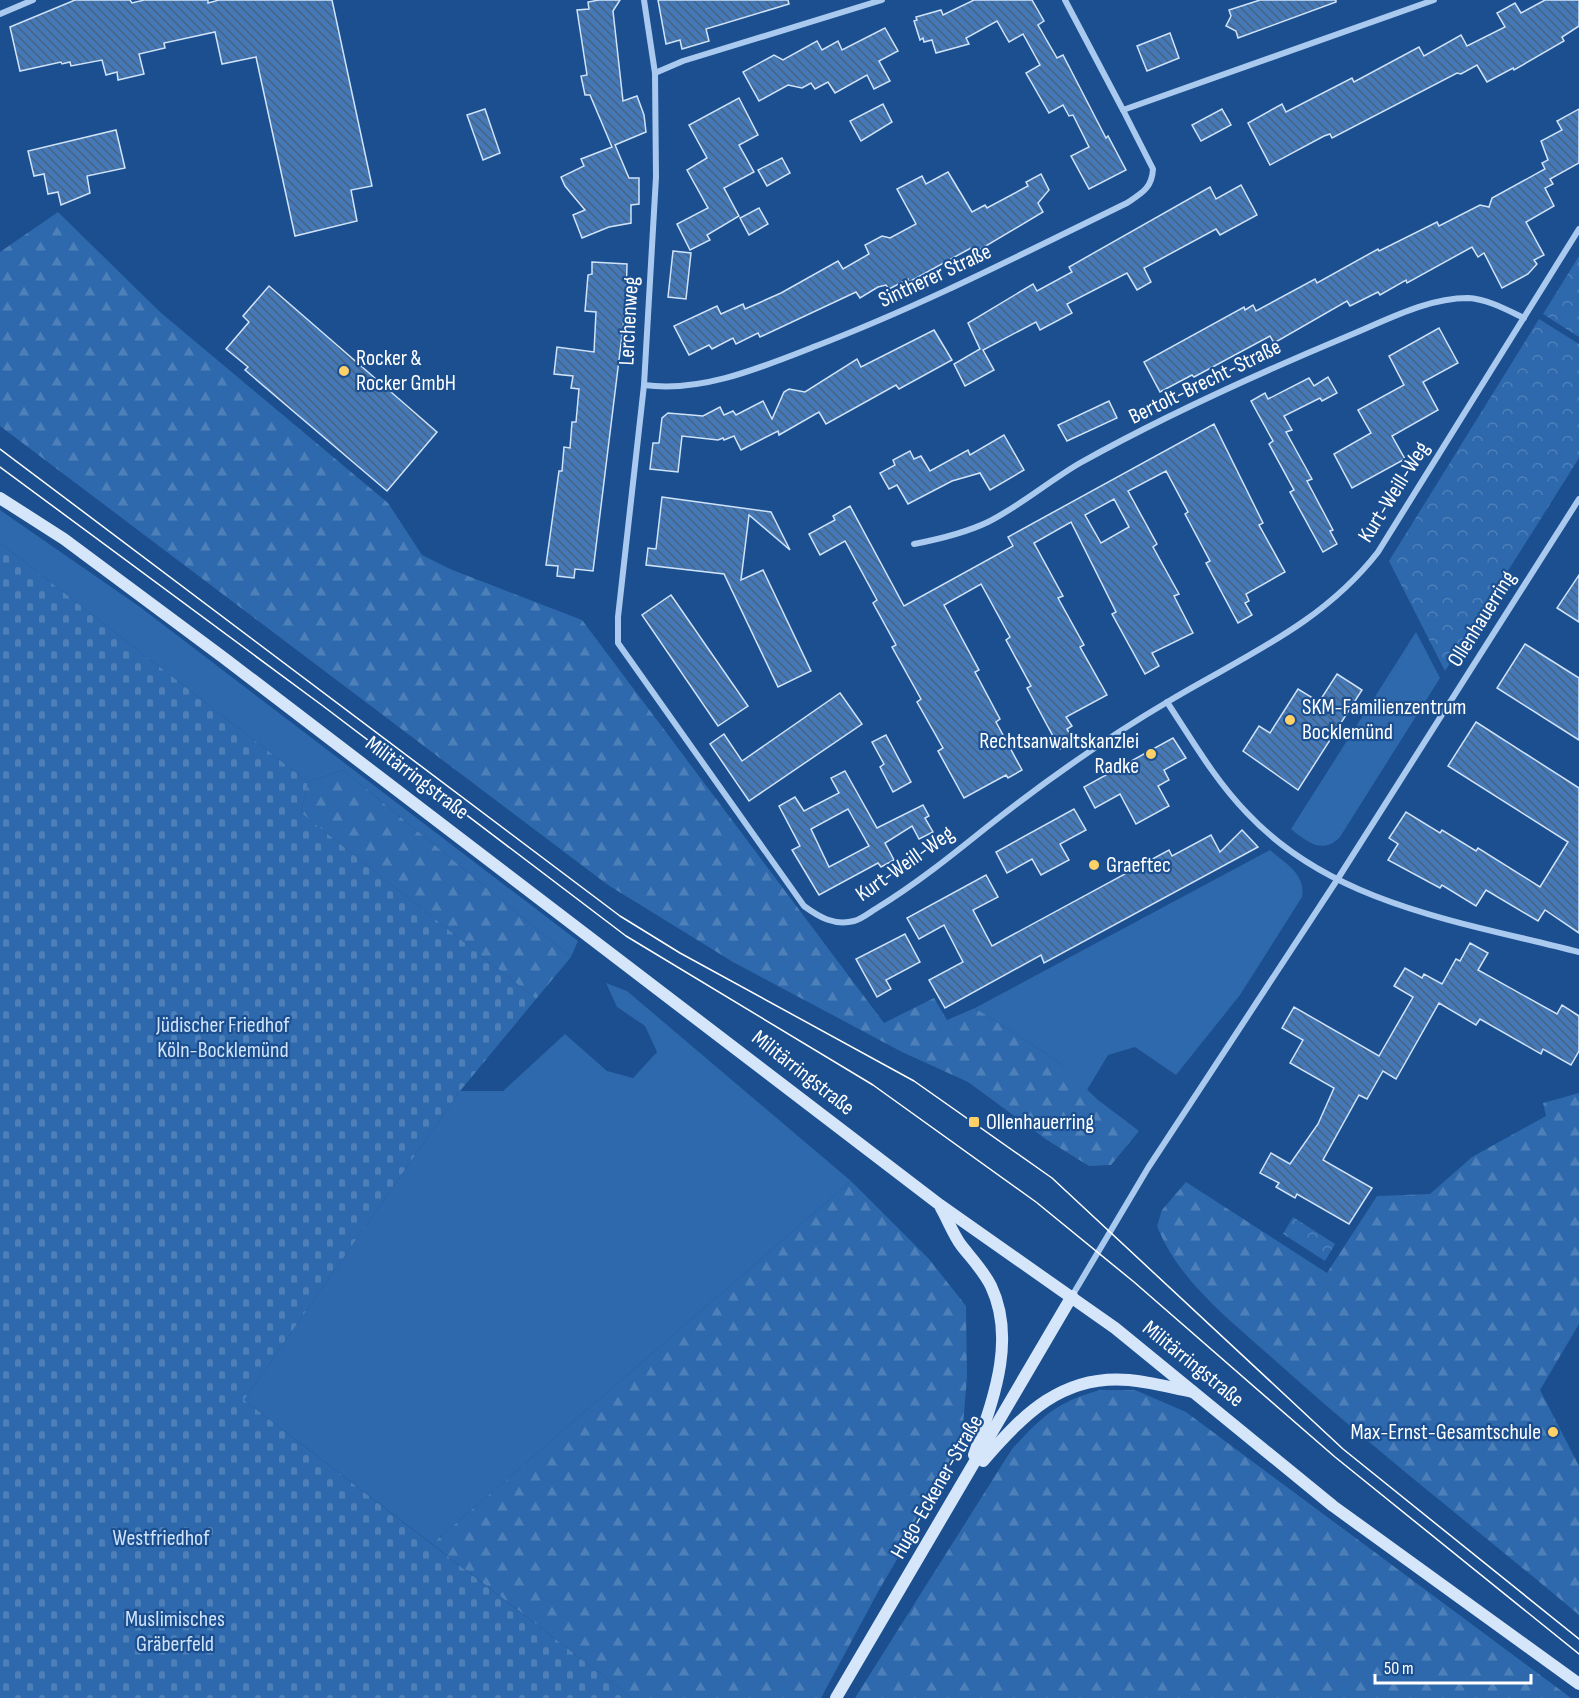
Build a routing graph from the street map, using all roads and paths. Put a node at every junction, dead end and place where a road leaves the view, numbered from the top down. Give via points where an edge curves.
1 (33, 0) edge
2 (644, 0) edge
3 (882, 0) edge
4 (1065, 0) edge
5 (1434, 0) edge
6 (0, 14) edge
7 (655, 73) junction
8 (1123, 110) junction
9 (1579, 229) edge
10 (1524, 318) junction
11 (644, 385) junction
12 (0, 498) edge
13 (1579, 499) edge
14 (914, 544) dead end
15 (618, 643) joint
16 (1167, 702) junction
17 (1337, 880) junction
18 (1579, 952) edge
19 (940, 1205) junction
20 (1072, 1296) junction
21 (1196, 1393) junction
22 (964, 1482) junction
23 (1579, 1684) edge
24 (837, 1698) edge

1 - 6 street
2 - 7 street, Lerchenweg
3 - 7 street
4 - 8 street, Sintherer Straße
5 - 8 street
7 - 11 street, Lerchenweg via 656,177
8 - 11 street, Sintherer Straße via 1153,169 1148,189 1127,203 894,316 767,365 681,387
9 - 10 street, Kurt-Weill-Weg
10 - 14 street, Bertolt-Brecht-Straße via 1470,298 1438,301 1407,312 1273,368 1177,414 1080,464 988,521 946,538
10 - 16 street, Kurt-Weill-Weg via 1361,574 1318,614
11 - 15 street, Lerchenweg
12 - 19 main road, Militärringstraße via 64,539 224,658
13 - 17 street, Ollenhauerring
15 - 16 street, Kurt-Weill-Weg via 804,906 838,923 855,921 912,886 1006,812
16 - 17 street via 1219,781 1247,814 1288,849
17 - 18 street via 1374,897 1431,915
17 - 20 street, Ollenhauerring via 1148,1168
19 - 20 main road, Militärringstraße
19 - 22 main road via 960,1243 991,1287 1001,1320 997,1386
20 - 21 main road, Militärringstraße
20 - 22 main road, Hugo-Eckener-Straße
21 - 22 main road via 1130,1380 1081,1382 1050,1397 1010,1430
21 - 23 main road, Militärringstraße via 1333,1506
22 - 24 main road, Hugo-Eckener-Straße

